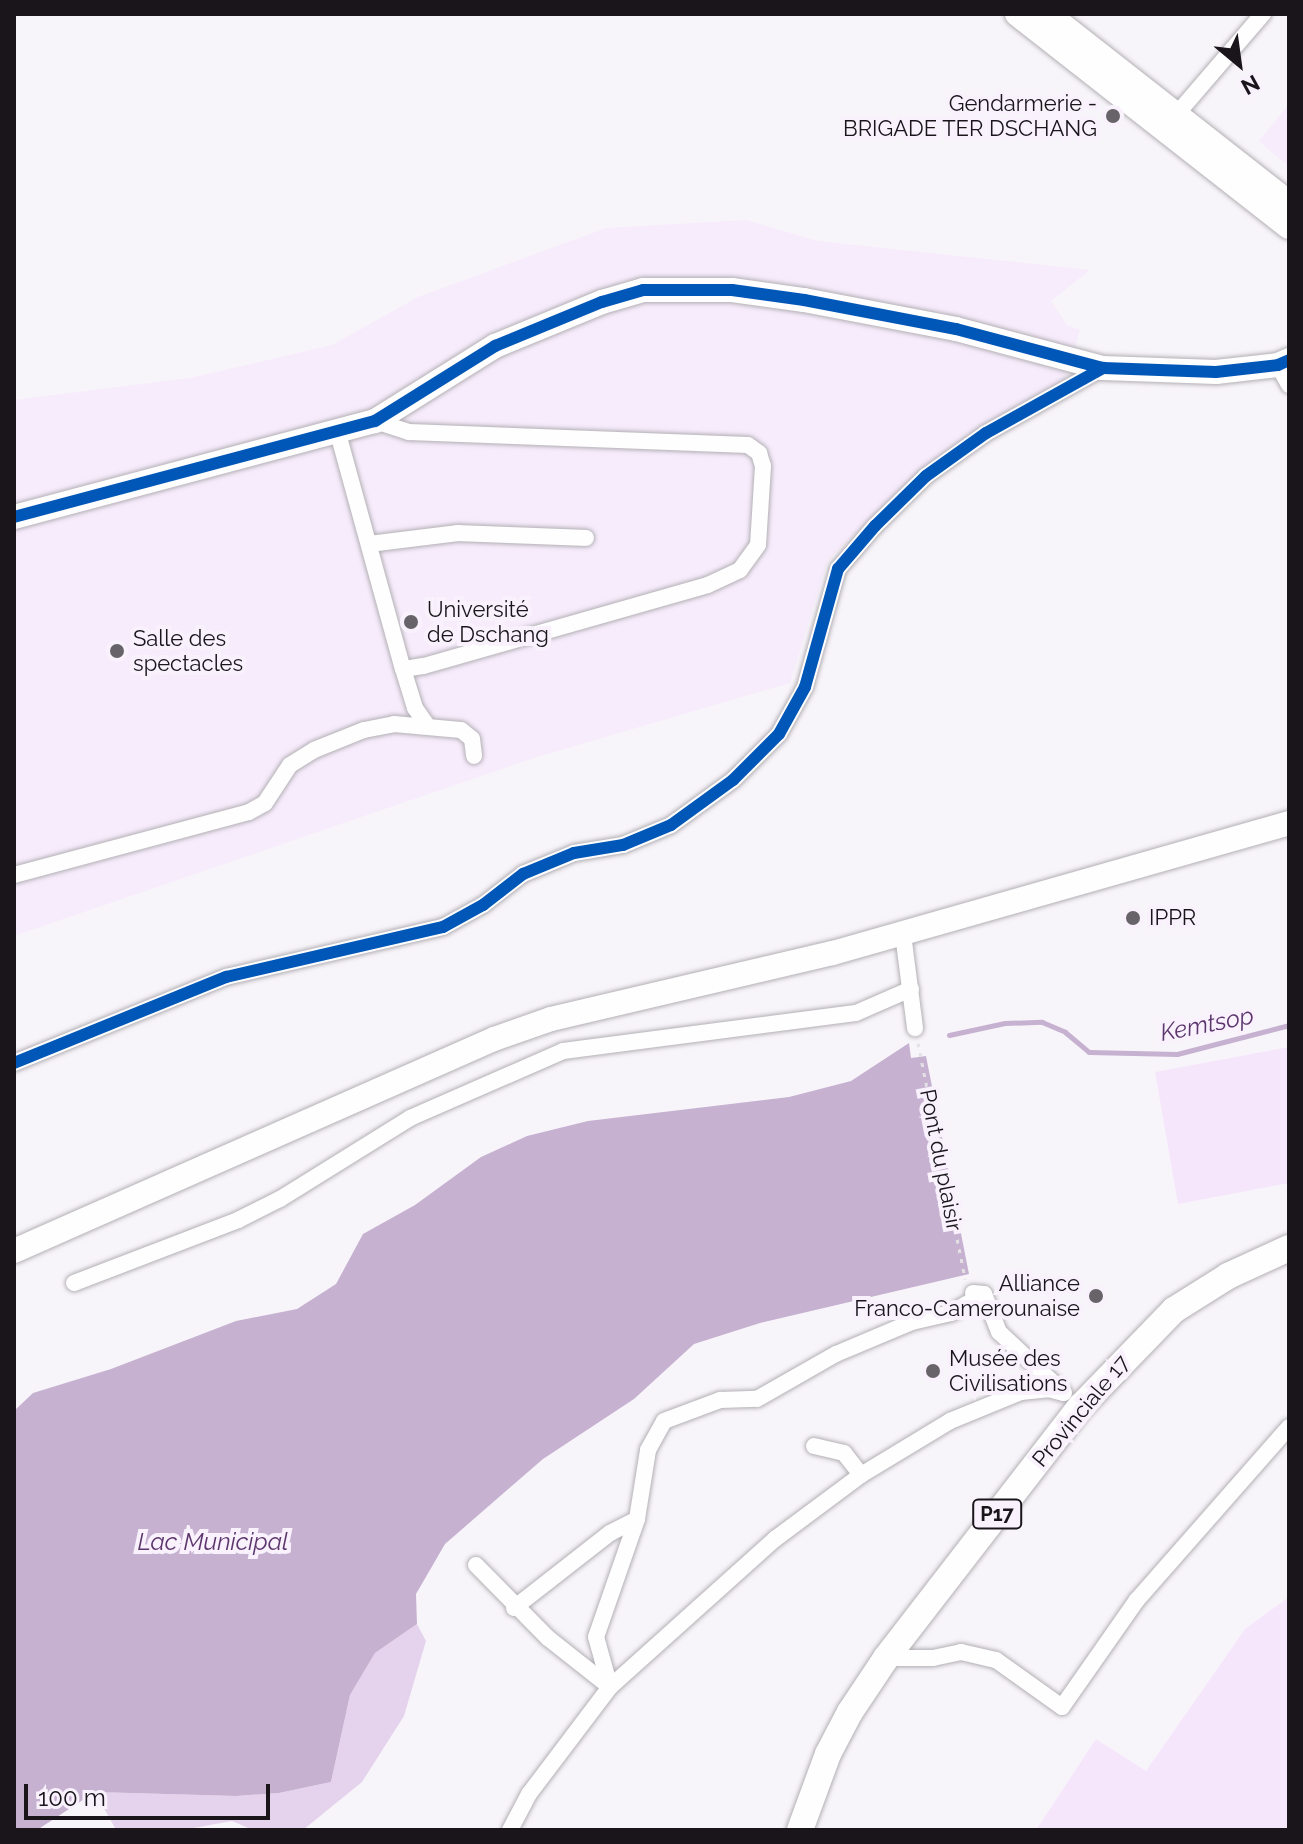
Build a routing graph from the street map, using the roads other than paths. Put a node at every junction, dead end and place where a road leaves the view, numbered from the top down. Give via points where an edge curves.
1 (1017, 14) edge
2 (1048, 14) edge
3 (1263, 14) edge
4 (1171, 122) junction
5 (1289, 203) edge
6 (1289, 227) edge
7 (1103, 368) junction
8 (1285, 370) edge
9 (375, 421) junction
10 (337, 430) junction
11 (14, 517) edge
12 (586, 538) dead end
13 (369, 544) junction
14 (403, 669) junction
15 (426, 724) junction
16 (474, 756) dead end
17 (1289, 823) edge
18 (14, 875) edge
19 (903, 934) junction
20 (911, 989) junction
21 (915, 1028) road end
22 (14, 1063) edge
23 (1289, 1248) edge
24 (14, 1251) edge
25 (74, 1283) dead end
26 (1072, 1399) junction
27 (1289, 1427) edge
28 (814, 1446) dead end
29 (861, 1475) junction
30 (637, 1519) junction
31 (476, 1565) dead end
32 (514, 1608) junction
33 (886, 1658) junction
34 (610, 1687) junction
35 (510, 1830) edge
36 (800, 1830) edge

1 - 4 street
2 - 4 street
3 - 4 street
4 - 5 street
4 - 6 street
7 - 8 street
7 - 9 street via 956,329 804,300 732,290 643,290 495,346
7 - 22 street via 986,433 926,476 875,526 838,569 805,687 779,734 733,780 671,825 523,874 443,927 226,977
9 - 10 street
9 - 14 street via 409,432 748,445 759,453 763,466 758,545 740,570 708,585
10 - 11 street
10 - 13 street
12 - 13 street via 458,533
13 - 14 street
14 - 15 street
15 - 16 street via 461,730 472,739
15 - 18 street via 364,730 314,750 290,765 265,803 249,812
17 - 19 street
19 - 20 street
19 - 24 street via 522,1029
20 - 21 street
20 - 25 street via 856,1013 563,1051 410,1118 238,1220
23 - 26 main road, Provinciale 17 / P17 via 1228,1276 1174,1310
26 - 29 street via 1048,1389 1021,1392 970,1412
26 - 30 street via 999,1332 976,1293 951,1313 912,1322 836,1354 757,1399 720,1400 664,1421 648,1450
26 - 33 main road, Provinciale 17 / P17
27 - 33 street via 1137,1600 1062,1707 996,1660 961,1652
28 - 29 street via 844,1453
29 - 34 street via 775,1539
30 - 32 street via 610,1533
30 - 34 street via 596,1637
31 - 32 street
32 - 34 street
33 - 36 main road, Provinciale 17 / P17 via 828,1754
34 - 35 street via 529,1794

